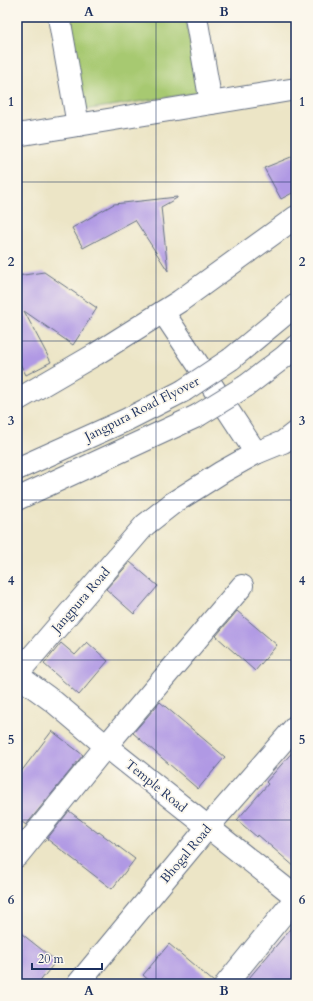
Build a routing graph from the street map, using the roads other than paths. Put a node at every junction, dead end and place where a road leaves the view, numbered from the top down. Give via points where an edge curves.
1 (59, 17) edge
2 (196, 17) edge
3 (296, 89) edge
4 (211, 103) junction
5 (78, 125) junction
6 (17, 135) edge
7 (296, 217) edge
8 (296, 306) edge
9 (163, 312) junction
10 (296, 346) edge
11 (17, 400) edge
12 (296, 432) edge
13 (256, 453) junction
14 (17, 469) edge
15 (17, 499) edge
16 (242, 586) dead end
17 (17, 674) edge
18 (296, 726) edge
19 (106, 746) junction
20 (208, 827) junction
21 (17, 856) edge
22 (296, 897) edge
23 (78, 984) edge
24 (226, 984) edge

1 - 5 street
2 - 4 street
3 - 4 street
4 - 5 street
5 - 6 street
7 - 9 street
8 - 14 street, Jangpura Road Flyover, bridge via 231,359 183,391 126,420
9 - 11 street
9 - 13 street
10 - 15 street, bridge via 246,386 197,416
12 - 13 street, Jangpura Road via 283,442
13 - 17 street, Jangpura Road via 173,503 146,525
16 - 19 street
17 - 19 street, Temple Road
18 - 20 street, Bhogal Road
19 - 20 street, Temple Road
19 - 21 street
20 - 22 street, Temple Road
20 - 23 street, Bhogal Road
22 - 24 street

